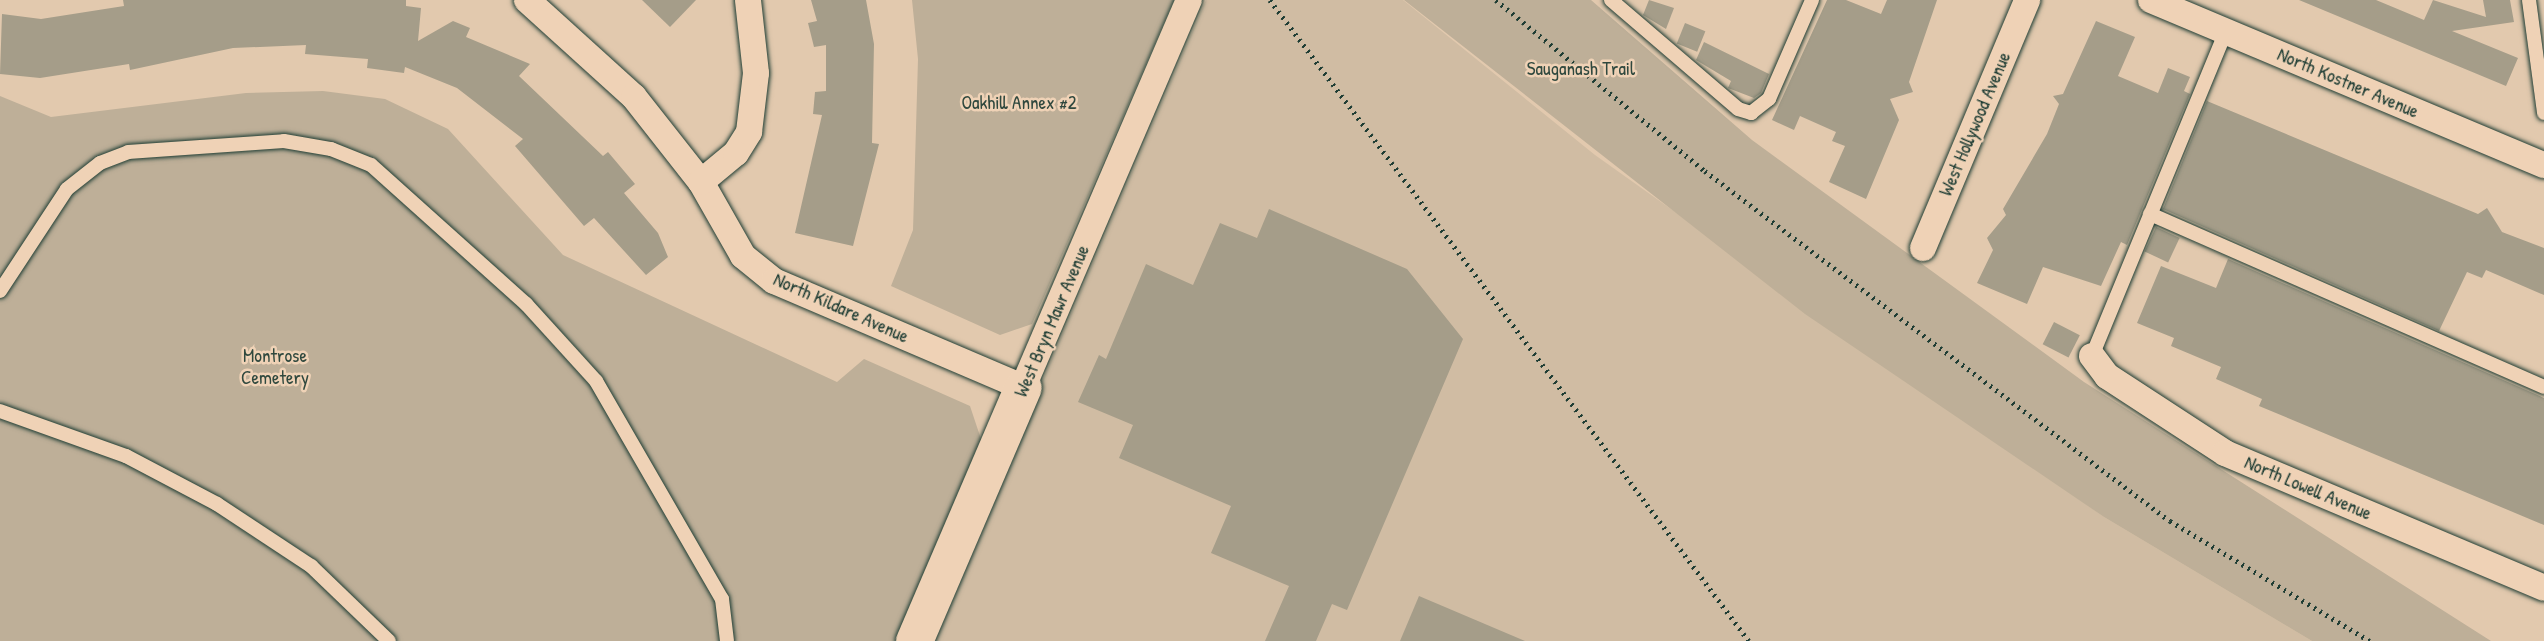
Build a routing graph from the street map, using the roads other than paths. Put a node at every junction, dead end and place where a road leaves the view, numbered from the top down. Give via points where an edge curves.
1 (527, 0) edge
2 (748, 0) edge
3 (1189, 0) edge
4 (1611, 0) edge
5 (1812, 0) edge
6 (2027, 0) edge
7 (2151, 0) edge
8 (2529, 0) edge
9 (2226, 31) junction
10 (2544, 113) edge
11 (2544, 165) edge
12 (701, 182) junction
13 (2150, 214) junction
14 (1923, 248) dead end
15 (0, 291) edge
16 (2092, 356) joint
17 (1023, 387) junction
18 (2544, 387) edge
19 (0, 411) edge
20 (2544, 587) edge
21 (389, 641) edge
22 (727, 641) edge
23 (914, 641) edge

1 - 12 street, North Kildare Avenue via 634,97
2 - 12 street via 756,73 749,132 736,153
3 - 17 street, West Bryn Mawr Avenue
4 - 5 lane via 1738,109 1751,113 1769,99
6 - 14 street, West Hollywood Avenue
7 - 9 street, North Kostner Avenue
8 - 10 lane
9 - 11 street, North Kostner Avenue
9 - 13 lane
12 - 17 street, North Kildare Avenue via 743,256 774,281
13 - 16 lane
13 - 18 lane
15 - 22 lane via 67,189 100,163 128,152 284,141 371,165 527,304 596,381 722,599
16 - 20 street, North Lowell Avenue via 2107,376 2225,453
17 - 23 street, West Bryn Mawr Avenue
19 - 21 lane via 126,456 217,504 311,566

